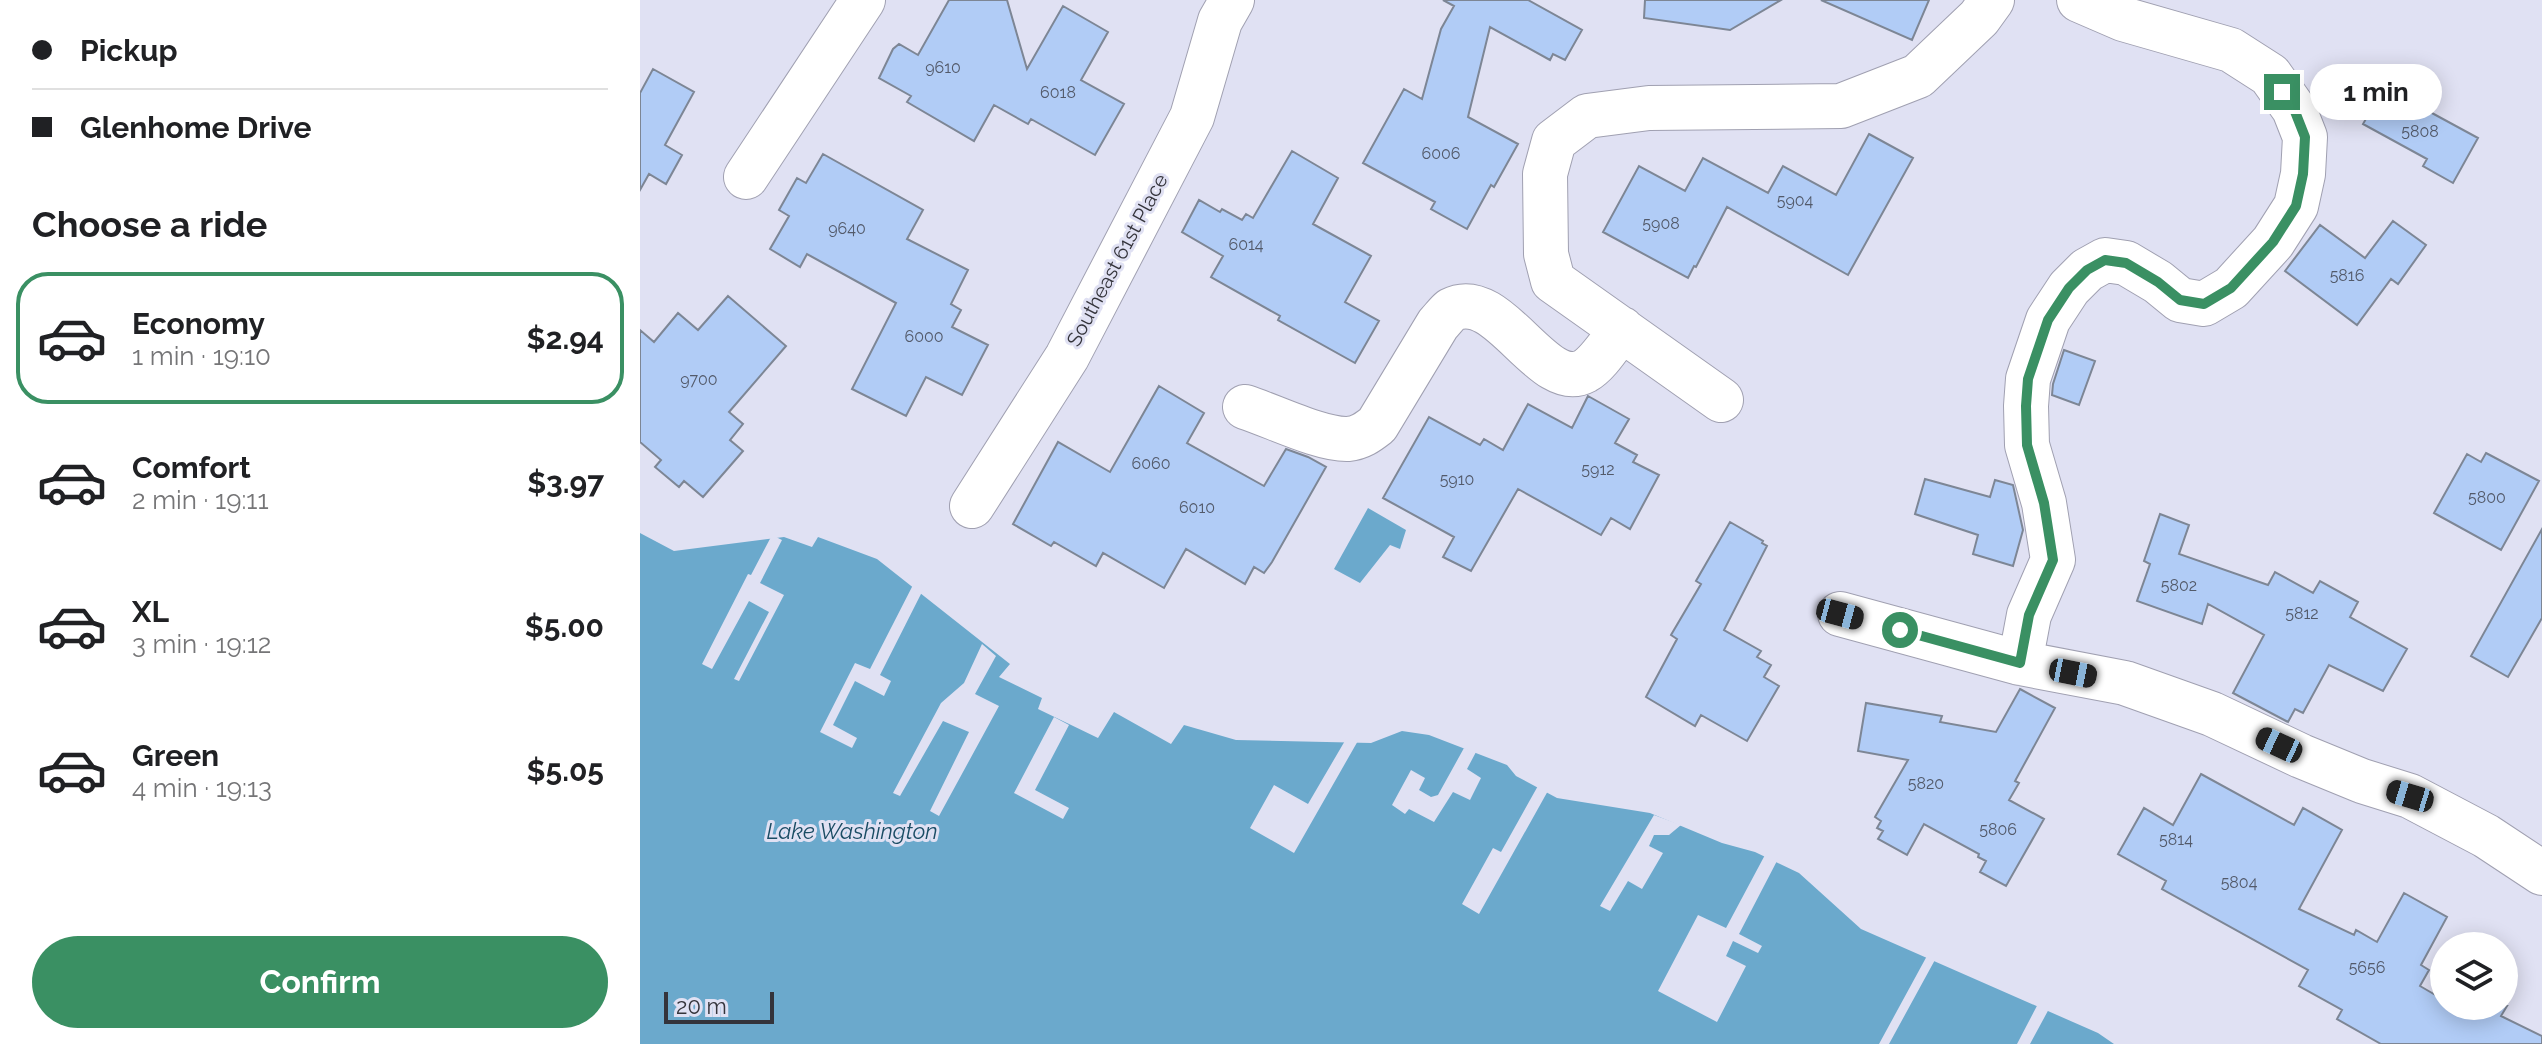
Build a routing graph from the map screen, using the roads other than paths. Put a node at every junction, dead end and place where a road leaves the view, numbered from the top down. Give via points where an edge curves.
1 (863, 0) edge
2 (1232, 0) edge
3 (1992, 0) edge
4 (2079, 0) edge
5 (746, 177) dead end
6 (1622, 329) junction
7 (1721, 400) dead end
8 (1245, 407) dead end
9 (972, 506) dead end
10 (1840, 614) dead end
11 (2020, 663) junction
12 (2542, 873) edge

1 - 5 street
2 - 9 street, Southeast 61st Place via 1220,21 1192,117 1067,357
3 - 6 street via 1918,76 1841,106 1649,108 1587,116 1554,141 1545,174 1546,254 1553,281
4 - 11 street via 2123,19 2231,50 2270,75 2294,109 2305,137 2303,174 2296,206 2273,242 2231,288 2204,304 2180,300 2126,263 2105,260 2069,288 2048,320 2028,379 2026,406 2027,445 2053,560 2029,615
6 - 7 street
6 - 8 street via 1592,365 1582,373 1568,373 1534,356 1492,315 1452,310 1438,324 1377,425 1364,435 1329,437
10 - 11 street
11 - 12 street via 2125,683 2212,714 2325,766 2410,796

